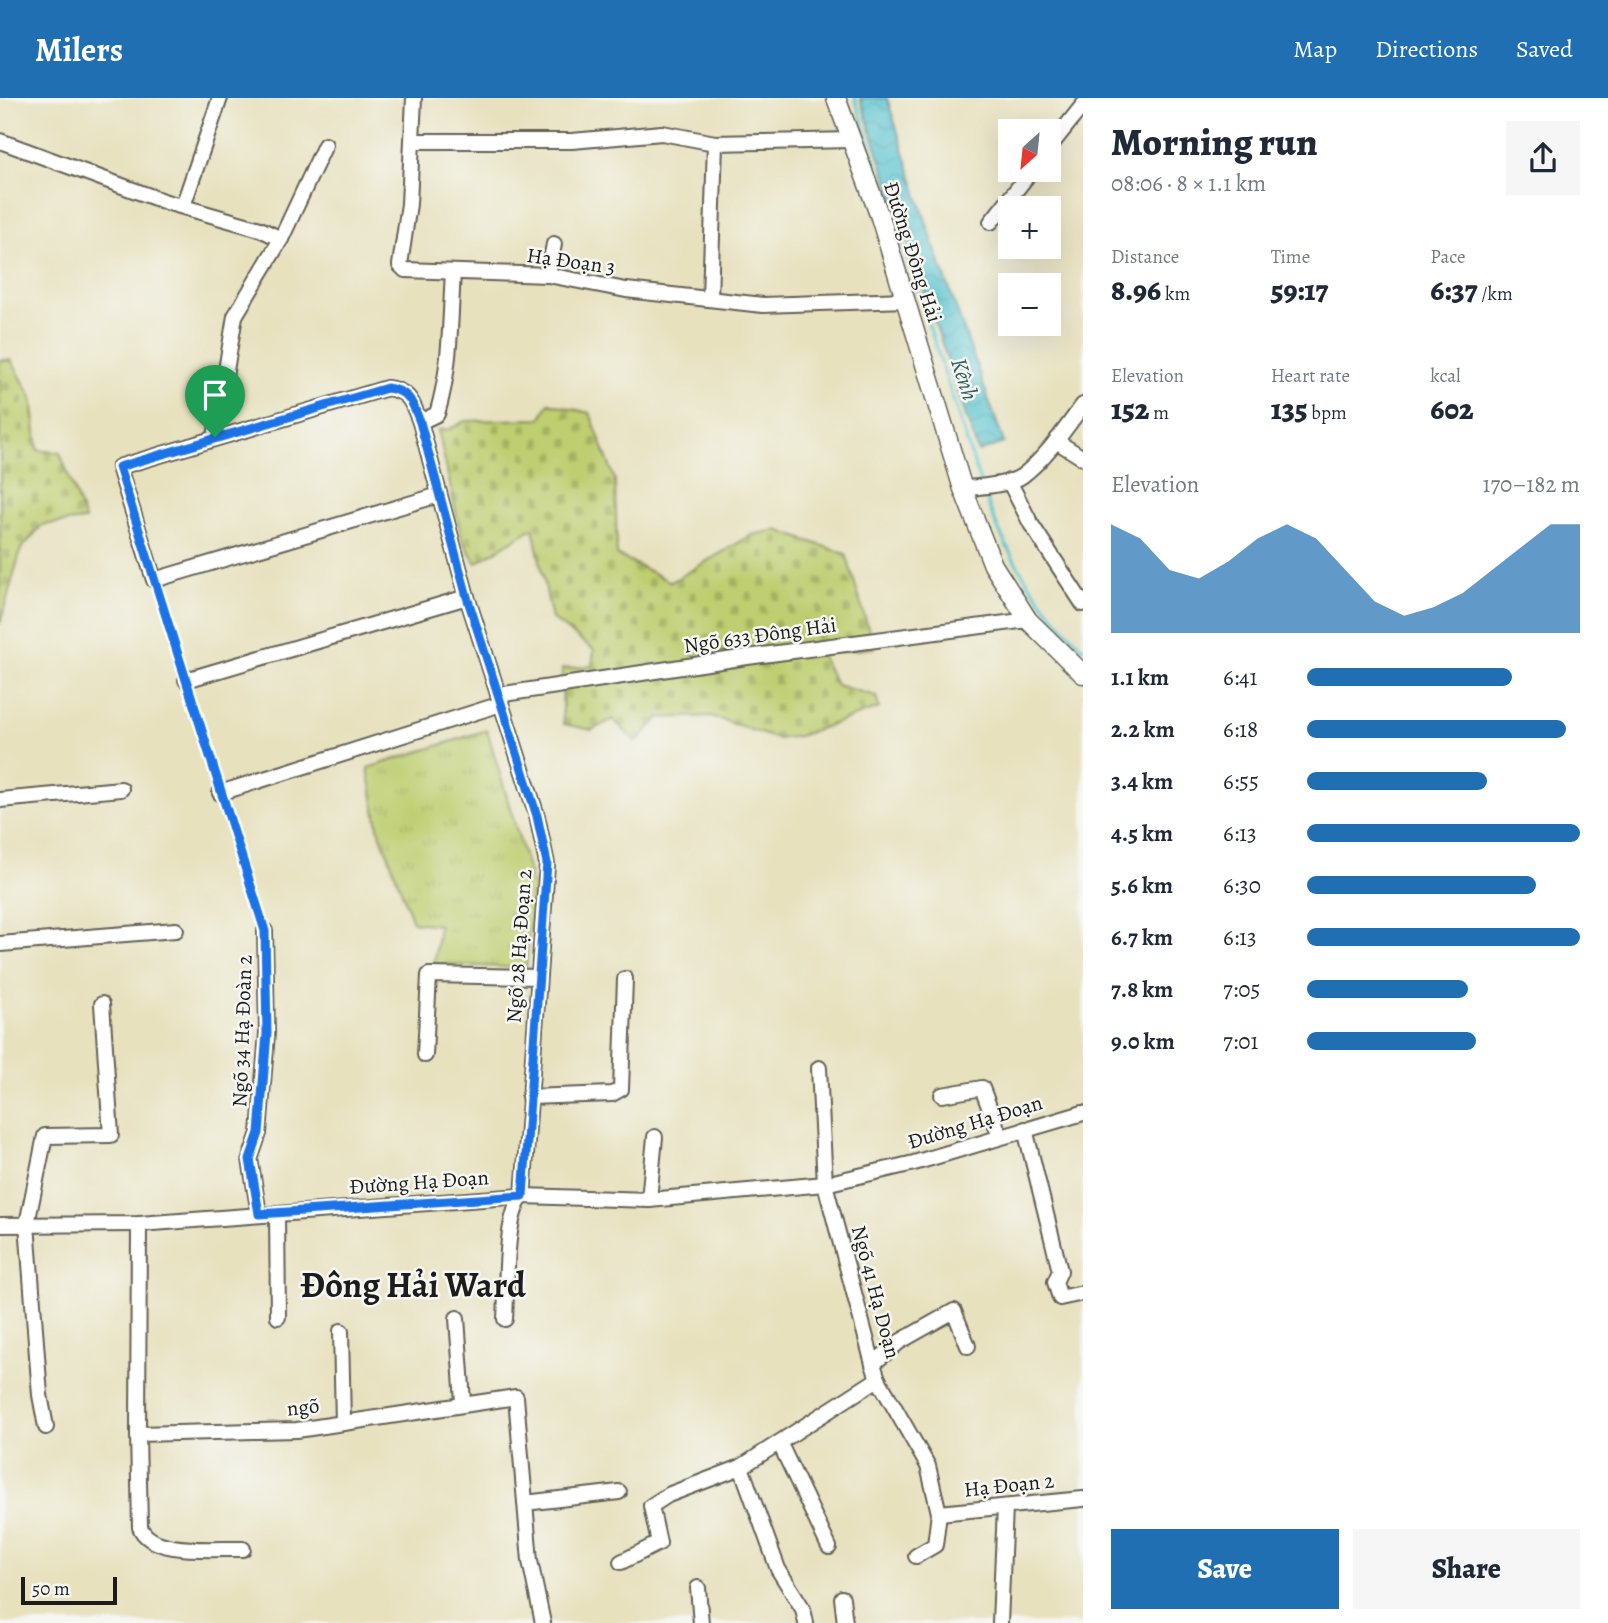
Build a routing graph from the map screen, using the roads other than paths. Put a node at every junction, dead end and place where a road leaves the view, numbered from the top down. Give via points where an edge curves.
1 (220, 98) edge
2 (414, 98) edge
3 (836, 98) edge
4 (1083, 104) edge
5 (1061, 132) edge
6 (850, 140) junction
7 (0, 141) edge
8 (413, 141) junction
9 (715, 143) junction
10 (325, 145) dead end
11 (1023, 182) edge
12 (183, 206) junction
13 (991, 222) dead end
14 (281, 239) junction
15 (554, 244) dead end
16 (453, 272) junction
17 (548, 275) junction
18 (710, 299) junction
19 (906, 300) junction
20 (1083, 405) edge
21 (420, 422) junction
22 (215, 437) junction
23 (1056, 441) junction
24 (1083, 458) edge
25 (1009, 481) junction
26 (968, 488) junction
27 (439, 495) junction
28 (467, 597) junction
29 (1083, 604) edge
30 (1028, 620) junction
31 (1083, 674) edge
32 (186, 680) road end
33 (500, 700) junction
34 (121, 789) dead end
35 (220, 793) road end
36 (0, 800) edge
37 (176, 930) dead end
38 (265, 931) road end
39 (0, 944) edge
40 (538, 977) junction
41 (625, 979) dead end
42 (102, 1004) dead end
43 (425, 1055) dead end
44 (819, 1068) dead end
45 (942, 1095) dead end
46 (529, 1097) junction
47 (1083, 1113) edge
48 (1025, 1129) junction
49 (1000, 1136) junction
50 (655, 1138) dead end
51 (825, 1184) junction
52 (523, 1196) junction
53 (649, 1200) junction
54 (277, 1213) junction
55 (259, 1214) junction
56 (27, 1224) junction
57 (139, 1224) junction
58 (0, 1225) edge
59 (1083, 1293) edge
60 (278, 1317) dead end
61 (457, 1318) dead end
62 (506, 1319) dead end
63 (341, 1331) dead end
64 (968, 1346) dead end
65 (873, 1364) junction
66 (878, 1379) junction
67 (463, 1402) junction
68 (343, 1423) junction
69 (46, 1427) dead end
70 (138, 1434) junction
71 (780, 1444) junction
72 (741, 1466) junction
73 (620, 1492) dead end
74 (1083, 1499) edge
75 (524, 1503) junction
76 (1005, 1507) junction
77 (939, 1513) junction
78 (829, 1547) dead end
79 (243, 1549) dead end
80 (916, 1556) dead end
81 (621, 1562) dead end
82 (698, 1588) dead end
83 (842, 1598) dead end
84 (543, 1623) edge
85 (701, 1623) edge
86 (806, 1623) edge
87 (845, 1623) edge
88 (1000, 1623) edge

1 - 12 street
2 - 8 street, Hạ Đoạn 3
3 - 6 main road, Đường Đông Hải
4 - 5 street
6 - 9 street
6 - 19 main road, Đường Đông Hải
7 - 12 street
8 - 9 street via 545,141 662,133
8 - 16 street, Hạ Đoạn 3 via 400,265 405,270
9 - 18 street
10 - 14 street
11 - 13 street
12 - 14 street
14 - 22 street via 235,316
15 - 17 street
16 - 17 street, Hạ Đoạn 3
16 - 21 street via 440,406 438,414
17 - 18 street, Hạ Đoạn 3
18 - 19 street, Hạ Đoạn 3 via 764,305
19 - 26 main road, Đường Đông Hải
20 - 23 street
21 - 22 street, Ngõ 28 Hạ Đoạn 2 via 410,396 387,388
21 - 27 street, Ngõ 28 Hạ Đoạn 2
22 - 27 street, Ngõ 28 Hạ Đoạn 2 via 119,467 154,580
23 - 24 street
23 - 25 street via 1021,476
25 - 26 street
25 - 29 street
26 - 30 main road, Đường Đông Hải via 993,565
27 - 28 street, Ngõ 28 Hạ Đoạn 2
28 - 32 street
28 - 33 street, Ngõ 28 Hạ Đoạn 2
30 - 31 main road, Đường Đông Hải
30 - 33 street, Ngõ 633 Đông Hải via 747,657
33 - 35 street, Ngõ 633 Đông Hải
33 - 40 street, Ngõ 28 Hạ Đoạn 2 via 547,863
34 - 36 street
37 - 39 street
38 - 55 street, Ngõ 34 Hạ Đoàn 2 via 267,1033 259,1133 250,1159
40 - 43 street via 429,975
40 - 46 street, Ngõ 28 Hạ Đoạn 2
41 - 46 street via 621,1089 612,1094
42 - 56 street via 111,1135 45,1136
44 - 51 street, Ngõ 41 Hạ Doạn
45 - 49 street via 982,1088
46 - 52 street, Ngõ 28 Hạ Đoạn 2
47 - 48 street, Đường Hạ Đoạn
48 - 49 street, Đường Hạ Đoạn
48 - 59 street via 1060,1271 1055,1282 1060,1298
49 - 51 street, Đường Hạ Đoạn
50 - 53 street
51 - 53 street, Đường Hạ Đoạn
51 - 65 street, Ngõ 41 Hạ Doạn
52 - 53 street, Đường Hạ Đoạn
52 - 54 street, Đường Hạ Đoạn
52 - 62 street, Ngõ 28 Hạ Đoạn 2 via 512,1219
54 - 55 street, Đường Hạ Đoạn
54 - 60 street
55 - 57 street, Đường Hạ Đoạn
56 - 57 street, Đường Hạ Đoạn
56 - 58 street, Đường Hạ Đoạn
56 - 69 street
57 - 70 street
61 - 67 street
63 - 68 street
64 - 65 street via 954,1311 899,1342
65 - 66 street, Ngõ 41 Hạ Doạn
66 - 71 street
66 - 77 street, Ngõ 41 Hạ Doạn via 928,1466
67 - 68 street, ngõ
67 - 75 street, ngõ via 516,1397
68 - 70 street, ngõ via 297,1430
70 - 79 street via 142,1534 163,1546
71 - 72 street
71 - 78 street
72 - 81 street via 651,1506 659,1543
72 - 86 street via 778,1569 803,1609
73 - 75 street
74 - 76 street, Hạ Đoạn 2
75 - 84 street, ngõ
76 - 77 street, Hạ Đoạn 2
76 - 88 street
77 - 80 street via 935,1545
82 - 85 street
83 - 87 street

